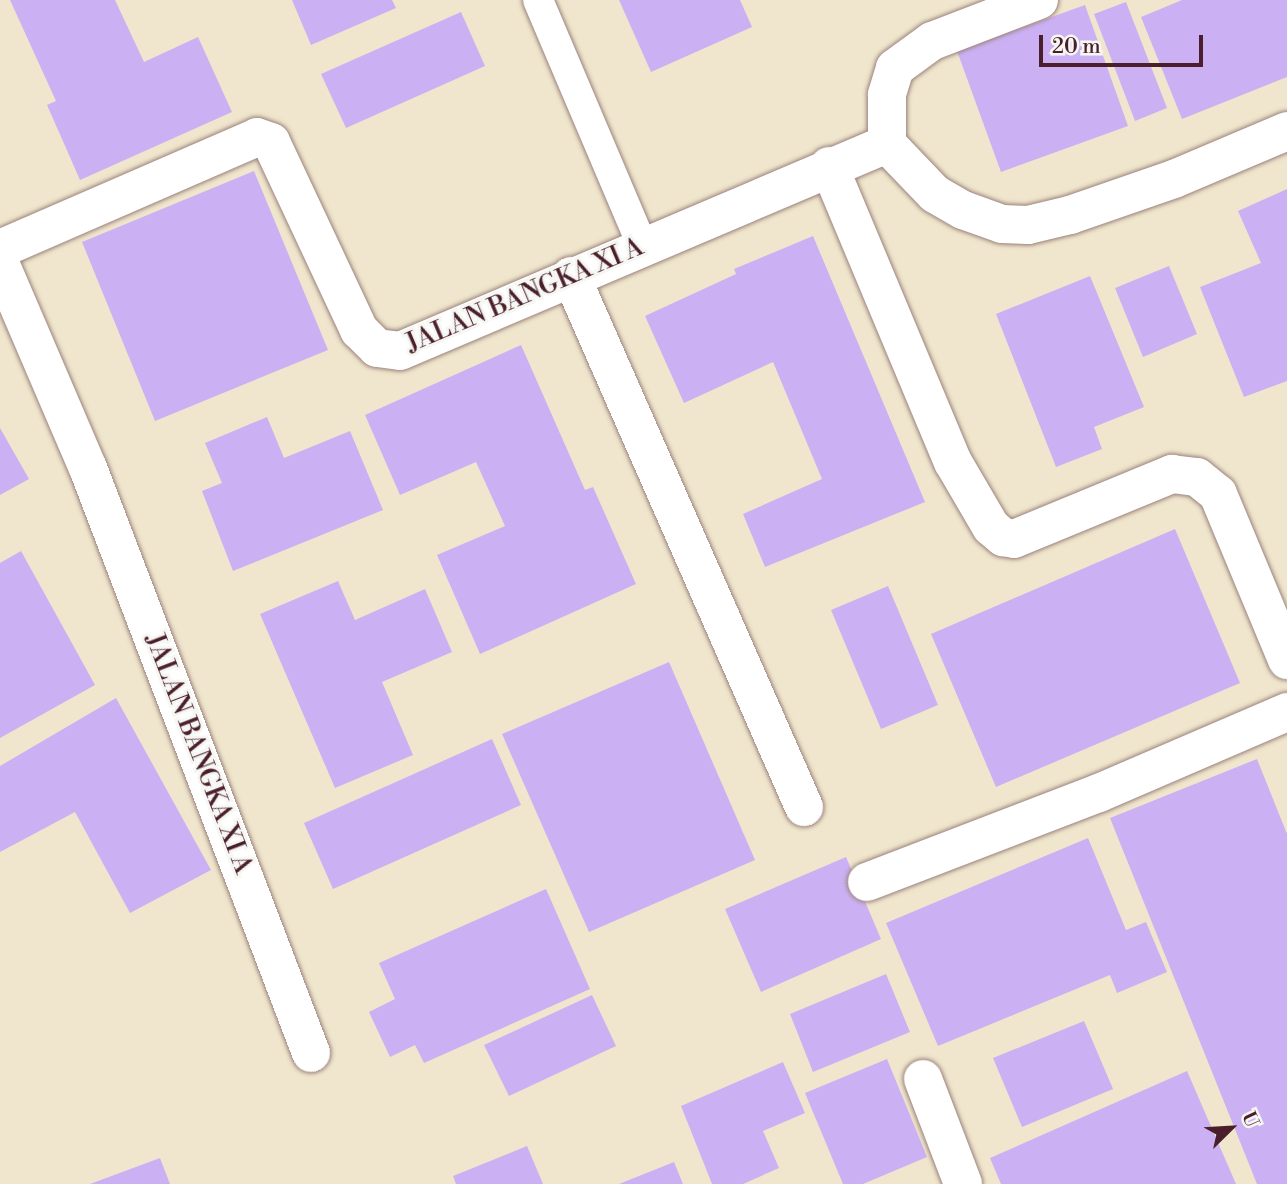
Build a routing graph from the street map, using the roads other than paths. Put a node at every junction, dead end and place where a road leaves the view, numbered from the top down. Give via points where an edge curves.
1 (538, 0) edge
2 (1039, 0) edge
3 (1287, 131) edge
4 (887, 144) junction
5 (828, 166) junction
6 (643, 247) junction
7 (0, 249) edge
8 (0, 263) edge
9 (571, 276) junction
10 (1287, 660) edge
11 (1287, 712) edge
12 (804, 807) dead end
13 (867, 882) dead end
14 (311, 1054) dead end
15 (923, 1079) dead end
16 (963, 1184) edge

1 - 6 lane
2 - 4 street via 932,41 895,68 887,95
3 - 4 street via 1174,179 1028,225 1002,224 953,205 935,194
4 - 5 street, JALAN BANGKA XI A
5 - 6 street, JALAN BANGKA XI A
5 - 10 street via 953,462 991,527 1014,539 1172,474 1197,477 1218,494
6 - 9 street, JALAN BANGKA XI A
7 - 9 street, JALAN BANGKA XI A via 257,137 271,142 359,330 377,348 400,351 429,341
8 - 14 street, JALAN BANGKA XI A via 88,467
9 - 12 street
11 - 13 street via 1099,793
15 - 16 street

